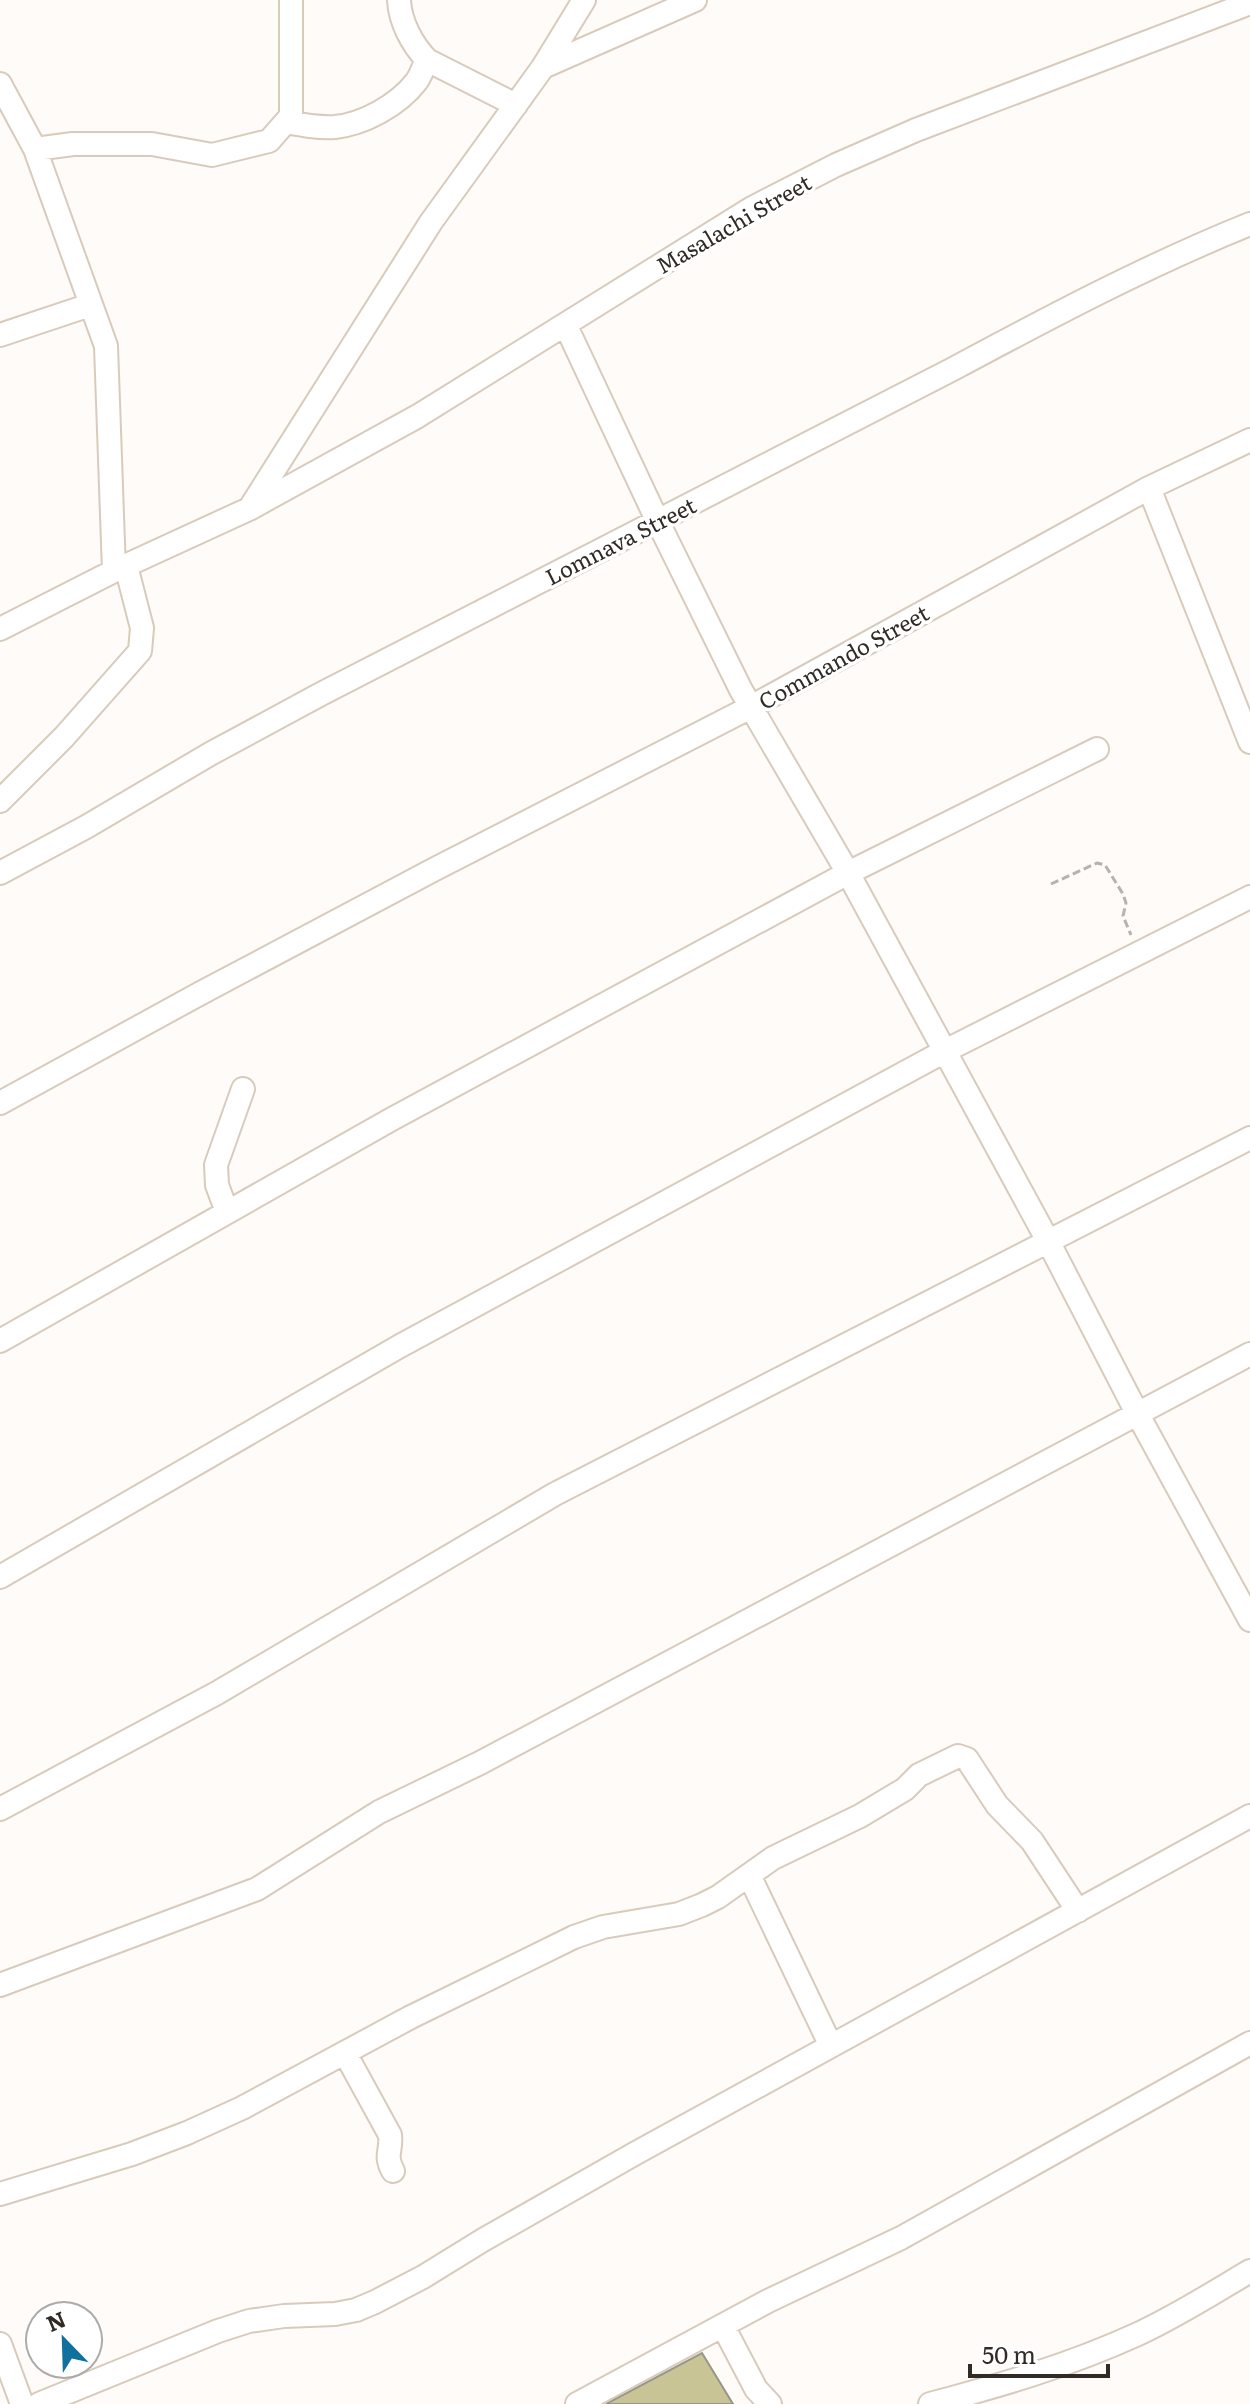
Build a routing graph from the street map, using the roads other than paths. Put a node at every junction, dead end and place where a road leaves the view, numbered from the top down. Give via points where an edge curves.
1 (291, 0) edge
2 (399, 0) edge
3 (584, 0) edge
4 (695, 0) edge
5 (1250, 3) edge
6 (427, 60) junction
7 (543, 67) junction
8 (0, 84) edge
9 (516, 105) junction
10 (286, 122) junction
11 (22, 124) junction
12 (0, 131) edge
13 (35, 149) junction
14 (1250, 224) edge
15 (91, 307) junction
16 (566, 326) junction
17 (0, 335) edge
18 (1250, 440) edge
19 (1149, 488) junction
20 (249, 509) junction
21 (657, 520) junction
22 (120, 569) junction
23 (0, 629) edge
24 (751, 707) junction
25 (1250, 742) edge
26 (1097, 749) dead end
27 (0, 801) edge
28 (0, 873) edge
29 (848, 873) junction
30 (1250, 897) edge
31 (945, 1051) junction
32 (243, 1089) dead end
33 (0, 1103) edge
34 (1250, 1138) edge
35 (227, 1212) junction
36 (1048, 1241) junction
37 (0, 1341) edge
38 (1250, 1354) edge
39 (1137, 1413) junction
40 (0, 1577) edge
41 (1241, 1586) edge
42 (1250, 1620) edge
43 (0, 1809) edge
44 (1250, 1816) edge
45 (749, 1875) junction
46 (1078, 1911) junction
47 (0, 1985) edge
48 (1250, 2043) edge
49 (831, 2046) junction
50 (345, 2053) junction
51 (393, 2171) dead end
52 (0, 2194) edge
53 (1250, 2271) edge
54 (723, 2326) junction
55 (0, 2344) edge
56 (22, 2404) edge
57 (39, 2404) edge
58 (577, 2404) edge
59 (770, 2404) edge
60 (930, 2404) edge

1 - 10 street via 291,116
2 - 6 street via 405,28
3 - 7 street
4 - 7 street
5 - 16 street, Masalachi Street via 836,165 752,208
6 - 9 street
6 - 10 street via 417,81 400,98 355,122 318,127
7 - 9 street
8 - 11 street
9 - 20 street via 431,222
10 - 13 street via 269,141 212,155 152,144
11 - 12 street
11 - 13 street
13 - 15 street
14 - 21 street, Lomnava Street via 1053,315
15 - 17 street
15 - 22 street via 108,360
16 - 20 street, Masalachi Street
16 - 21 street
18 - 19 street, Commando Street
19 - 24 street, Commando Street
19 - 25 street
20 - 22 street, Masalachi Street
21 - 24 street
21 - 28 street, Lomnava Street via 307,701
22 - 23 street, Masalachi Street
22 - 27 street via 142,628 140,651
24 - 29 street
24 - 33 street, Commando Street via 435,869
26 - 29 street
29 - 31 street
29 - 35 street
30 - 31 street
31 - 36 street
31 - 40 street via 400,1346
32 - 35 street via 216,1165
34 - 36 street
35 - 37 street
36 - 39 street
36 - 43 street via 569,1487 217,1693
38 - 39 street
39 - 41 street
39 - 47 street via 379,1812 257,1889
41 - 42 street
44 - 46 street
45 - 46 street via 781,1853 860,1816 919,1775 963,1756 997,1805 1032,1841
45 - 49 street
45 - 50 street via 718,1897 679,1914 574,1937
46 - 49 street
48 - 54 street via 901,2238
49 - 57 street via 375,2302 335,2314 249,2321
50 - 51 street via 390,2135 387,2154
50 - 52 street via 187,2133
53 - 60 street via 1137,2335 1052,2370
54 - 58 street
54 - 59 street via 756,2389
55 - 56 street

